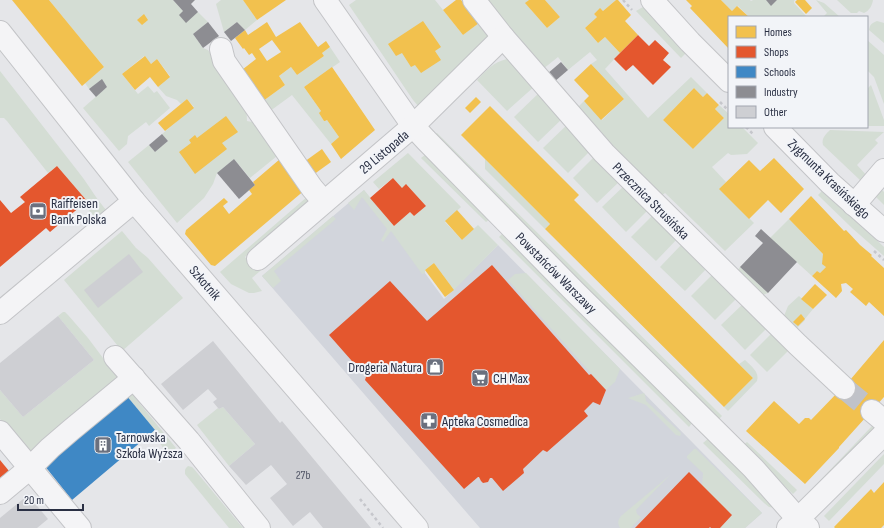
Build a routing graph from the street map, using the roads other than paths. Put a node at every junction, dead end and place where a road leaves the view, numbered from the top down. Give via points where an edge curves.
1 (325, 0) edge
2 (474, 0) edge
3 (652, 0) edge
4 (0, 32) edge
5 (503, 37) junction
6 (221, 49) dead end
7 (728, 80) edge
8 (414, 126) junction
9 (776, 128) edge
10 (884, 170) edge
11 (134, 201) junction
12 (324, 202) junction
13 (854, 205) junction
14 (884, 231) edge
15 (258, 259) dead end
16 (0, 313) edge
17 (115, 357) dead end
18 (134, 378) junction
19 (844, 388) tunnel mouth
20 (0, 432) edge
21 (884, 434) edge
22 (30, 468) junction
23 (0, 493) edge
24 (798, 525) edge
25 (80, 528) edge
26 (259, 528) edge
27 (417, 528) edge

1 - 8 street, Powstańców Warszawy
2 - 5 street, Przecznica Strusińska
3 - 7 street
4 - 11 street, Szkotnik
5 - 8 street, 29 Listopada
5 - 19 street, Przecznica Strusińska via 604,153
6 - 12 street via 224,61
8 - 12 street, 29 Listopada
8 - 24 street, Powstańców Warszawy via 575,292 753,468
9 - 13 street, Zygmunta Krasińskiego
10 - 13 street
11 - 16 street
11 - 27 street, Szkotnik
12 - 15 street, 29 Listopada
13 - 14 street, Zygmunta Krasińskiego
17 - 18 street
18 - 22 street via 50,448
18 - 26 street
20 - 22 street
21 - 24 street
22 - 23 street
22 - 25 street

